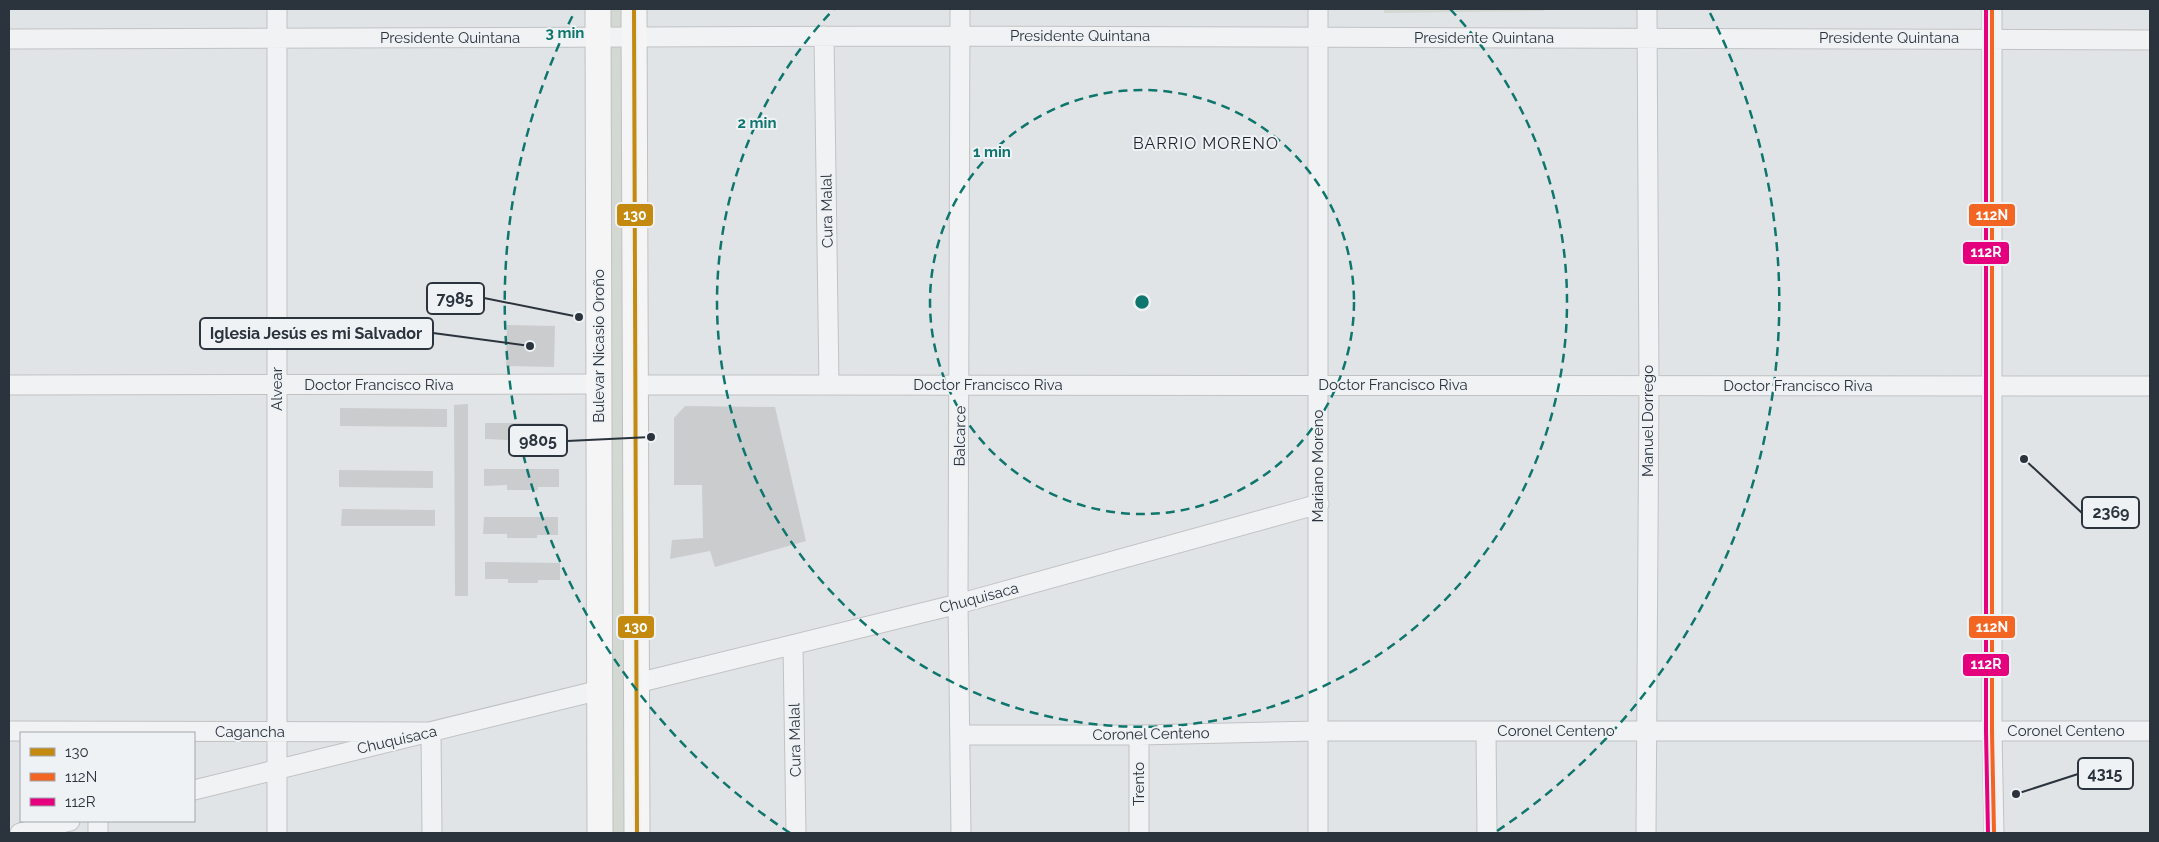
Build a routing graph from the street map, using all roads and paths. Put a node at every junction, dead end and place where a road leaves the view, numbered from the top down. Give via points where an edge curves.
1 (277, 9) edge
2 (598, 9) edge
3 (634, 9) edge
4 (960, 9) edge
5 (1318, 9) edge
6 (1647, 9) edge
7 (1992, 9) edge
8 (824, 36) junction
9 (960, 36) junction
10 (598, 37) junction
11 (634, 37) junction
12 (1318, 37) junction
13 (277, 38) junction
14 (1647, 38) junction
15 (1992, 38) junction
16 (9, 39) edge
17 (2150, 40) edge
18 (599, 384) junction
19 (9, 385) edge
20 (277, 385) junction
21 (829, 385) junction
22 (960, 385) junction
23 (1317, 385) junction
24 (635, 386) junction
25 (1649, 386) junction
26 (1993, 386) junction
27 (2150, 386) edge
28 (1319, 504) junction
29 (958, 604) junction
30 (793, 646) junction
31 (637, 684) junction
32 (600, 690) junction
33 (9, 731) edge
34 (1317, 731) junction
35 (1486, 731) junction
36 (2150, 731) edge
37 (277, 732) junction
38 (431, 732) junction
39 (1647, 732) junction
40 (1992, 732) junction
41 (961, 735) junction
42 (1139, 735) junction
43 (277, 769) junction
44 (195, 790) edge
45 (66, 822) edge
46 (20, 833) edge
47 (276, 833) edge
48 (432, 833) edge
49 (600, 833) edge
50 (636, 833) edge
51 (796, 833) edge
52 (961, 833) edge
53 (1140, 833) edge
54 (1318, 833) edge
55 (1487, 833) edge
56 (1646, 833) edge
57 (1994, 833) edge

1 - 13 street, Alvear
2 - 10 main road, Bulevar Nicasio Oroño
3 - 11 main road
4 - 9 street, Balcarce
5 - 12 street, Mariano Moreno
6 - 14 street, Manuel Dorrego
7 - 15 street
8 - 9 street, Presidente Quintana
8 - 11 street, Presidente Quintana
8 - 21 street, Cura Malal
9 - 12 street, Presidente Quintana
9 - 22 street, Balcarce
10 - 11 street, Presidente Quintana
10 - 13 street, Presidente Quintana
10 - 18 main road, Bulevar Nicasio Oroño
11 - 24 main road
12 - 14 street, Presidente Quintana
12 - 23 street, Mariano Moreno
13 - 16 street, Presidente Quintana
13 - 20 street, Alvear
14 - 15 street, Presidente Quintana
14 - 25 street, Manuel Dorrego
15 - 17 street, Presidente Quintana
15 - 26 street
18 - 20 street, Doctor Francisco Riva
18 - 32 main road, Bulevar Nicasio Oroño
19 - 20 street, Doctor Francisco Riva
20 - 37 street, Alvear
21 - 22 street, Doctor Francisco Riva
21 - 24 street, Doctor Francisco Riva
22 - 23 street, Doctor Francisco Riva
22 - 29 street, Balcarce
23 - 25 street, Doctor Francisco Riva
23 - 28 street, Mariano Moreno
24 - 31 main road
25 - 26 street, Doctor Francisco Riva
25 - 39 street, Manuel Dorrego
26 - 27 street, Doctor Francisco Riva
26 - 40 street
28 - 29 street, Chuquisaca
28 - 34 street, Mariano Moreno
29 - 30 street, Chuquisaca
29 - 41 street, Balcarce
30 - 31 street, Chuquisaca
30 - 51 street, Cura Malal
31 - 50 main road
32 - 38 street, Chuquisaca
32 - 49 main road, Bulevar Nicasio Oroño
33 - 37 street, Cagancha
34 - 35 street, Coronel Centeno
34 - 42 street, Coronel Centeno
34 - 54 street, Mariano Moreno
35 - 39 street, Coronel Centeno
35 - 55 street
36 - 40 street, Coronel Centeno
37 - 38 street, Cagancha
37 - 43 street, Alvear
38 - 43 street, Chuquisaca
38 - 48 street
39 - 40 street, Coronel Centeno
39 - 56 street, Manuel Dorrego
40 - 57 street
41 - 42 street, Coronel Centeno
41 - 52 street, Balcarce
42 - 53 street, Trento
43 - 44 street, Chuquisaca
43 - 47 street, Alvear
45 - 46 street

